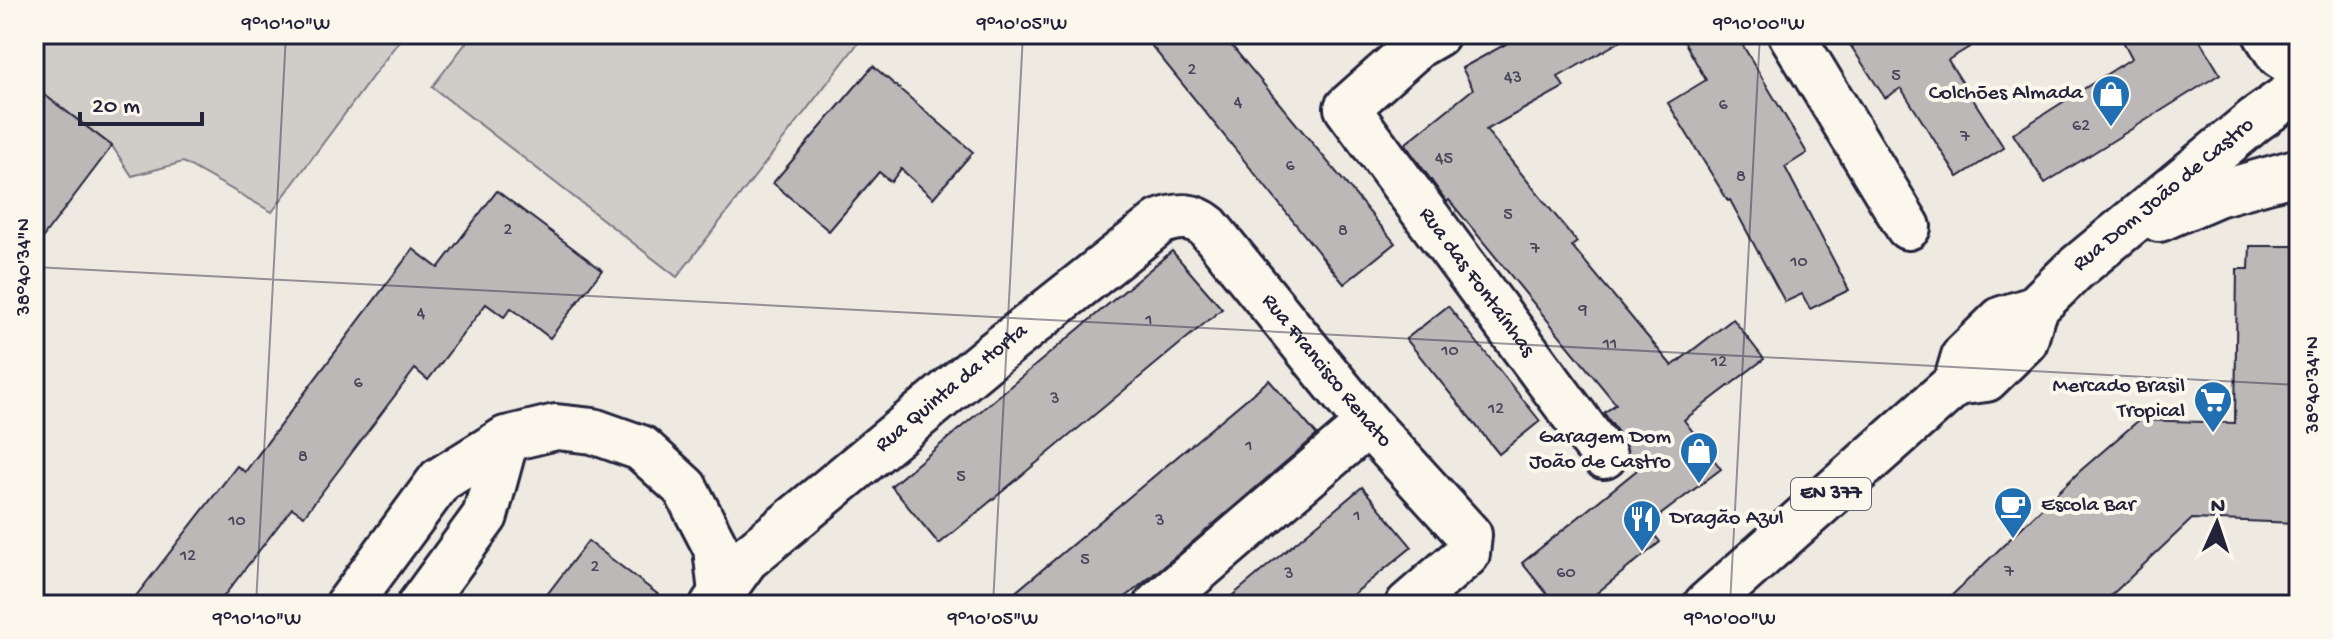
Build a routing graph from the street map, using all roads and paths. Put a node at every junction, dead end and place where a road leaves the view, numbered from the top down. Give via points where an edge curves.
1 (1437, 34) edge
2 (1791, 34) edge
3 (2266, 34) edge
4 (2299, 68) edge
5 (2299, 89) edge
6 (2299, 171) edge
7 (1160, 222) joint
8 (1908, 227) dead end
9 (2109, 242) junction
10 (1368, 424) junction
11 (506, 439) junction
12 (1604, 456) dead end
13 (717, 599) edge
14 (348, 605) edge
15 (420, 605) edge
16 (1157, 605) edge
17 (1408, 605) edge
18 (1706, 605) edge

1 - 12 street, Rua das Fontaínhas via 1347,108
2 - 8 street
3 - 4 street via 2279,55
5 - 9 street, Rua Dom João de Castro / EN 377
6 - 9 street, EN 377 via 2217,194
7 - 10 street, Rua Francisco Renato via 1185,217 1208,227
7 - 13 street, Rua Quinta da Horta via 746,559
9 - 18 street, Rua Dom João de Castro / EN 377 via 2034,309 2002,319 1964,356 1956,383
10 - 16 street
10 - 17 street, Rua Francisco Renato via 1469,535 1467,554
11 - 13 street via 556,427 593,431 641,448 685,488 716,548
11 - 14 street via 440,480
11 - 15 street via 485,516

